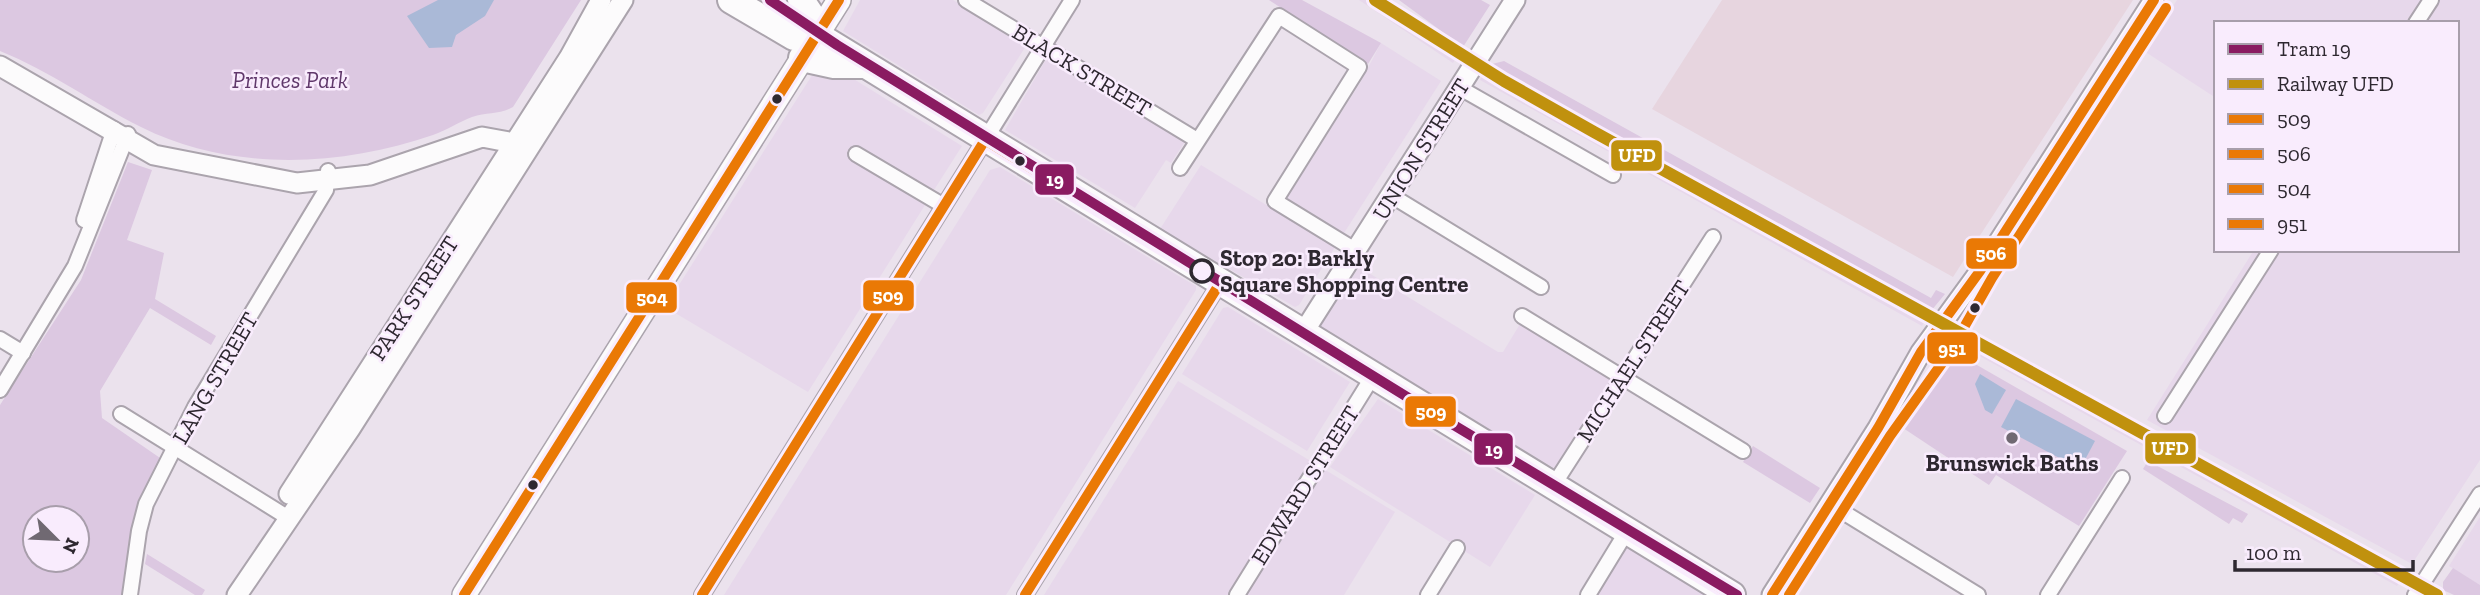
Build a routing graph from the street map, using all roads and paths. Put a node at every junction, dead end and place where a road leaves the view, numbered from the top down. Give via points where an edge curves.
1 (601, 0) edge
2 (623, 0) edge
3 (731, 0) edge
4 (801, 0) edge
5 (839, 0) edge
6 (966, 0) edge
7 (1072, 0) edge
8 (2154, 0) edge
9 (2431, 0) edge
10 (1509, 2) edge
11 (2417, 21) edge
12 (593, 31) junction
13 (817, 35) junction
14 (1042, 46) junction
15 (802, 58) junction
16 (864, 65) junction
17 (0, 66) edge
18 (0, 75) edge
19 (24, 82) junction
20 (1460, 88) junction
21 (118, 133) junction
22 (985, 140) junction
23 (1197, 140) junction
24 (520, 147) junction
25 (856, 154) dead end
26 (1180, 168) dead end
27 (1613, 175) dead end
28 (328, 177) junction
29 (1392, 196) junction
30 (944, 206) junction
31 (1713, 237) dead end
32 (1355, 250) junction
33 (2270, 252) edge
34 (1220, 283) junction
35 (1541, 287) dead end
36 (1522, 316) dead end
37 (1303, 333) junction
38 (0, 339) edge
39 (14, 353) edge
40 (0, 374) edge
41 (1373, 376) junction
42 (1621, 379) junction
43 (0, 390) edge
44 (121, 414) dead end
45 (2165, 416) dead end
46 (175, 448) junction
47 (1743, 451) dead end
48 (2122, 478) dead end
49 (1553, 486) junction
50 (2478, 502) edge
51 (1830, 505) junction
52 (283, 515) junction
53 (1628, 531) junction
54 (1457, 548) dead end
55 (239, 593) edge
56 (130, 595) edge
57 (464, 595) edge
58 (702, 595) edge
59 (1025, 595) edge
60 (1237, 595) edge
61 (1428, 595) edge
62 (1588, 595) edge
63 (1732, 595) edge
64 (1772, 595) edge
65 (1978, 595) edge
66 (2048, 595) edge
67 (2415, 595) edge

1 - 12 street, PARK STREET
2 - 12 street, PARK STREET
3 - 13 highway via 794,37
4 - 13 highway
5 - 13 main road
6 - 14 street, BLACK STREET
7 - 14 street
8 - 51 street via 1938,344
9 - 11 street
10 - 20 street, UNION STREET
12 - 24 street, PARK STREET
13 - 15 main road
13 - 16 highway
14 - 22 street
14 - 23 street, BLACK STREET
15 - 16 highway
15 - 57 main road
16 - 22 highway
17 - 19 street
18 - 19 street
19 - 21 street
20 - 27 street
20 - 29 street, UNION STREET
21 - 28 street via 166,160 265,177
21 - 39 street via 75,266
22 - 30 street
22 - 34 highway
23 - 26 street
23 - 32 street via 1279,16 1359,67 1275,201
24 - 28 street via 500,128 488,126 413,160
24 - 52 street, PARK STREET
25 - 30 street
28 - 46 street, LANG STREET
29 - 32 street, UNION STREET
29 - 35 street
30 - 58 street
31 - 42 street, MICHAEL STREET
32 - 37 street, UNION STREET
33 - 45 street
34 - 37 highway
34 - 59 street
36 - 42 street
37 - 41 highway
38 - 39 street
39 - 40 street
39 - 43 street
41 - 49 highway
41 - 60 street, EDWARD STREET
42 - 47 street
42 - 49 street, MICHAEL STREET
44 - 46 street
46 - 52 street
46 - 56 street, LANG STREET via 141,520
48 - 66 street
49 - 53 highway
50 - 67 street
51 - 64 street
51 - 65 street
52 - 55 street, PARK STREET
53 - 62 street
53 - 63 highway
54 - 61 street

